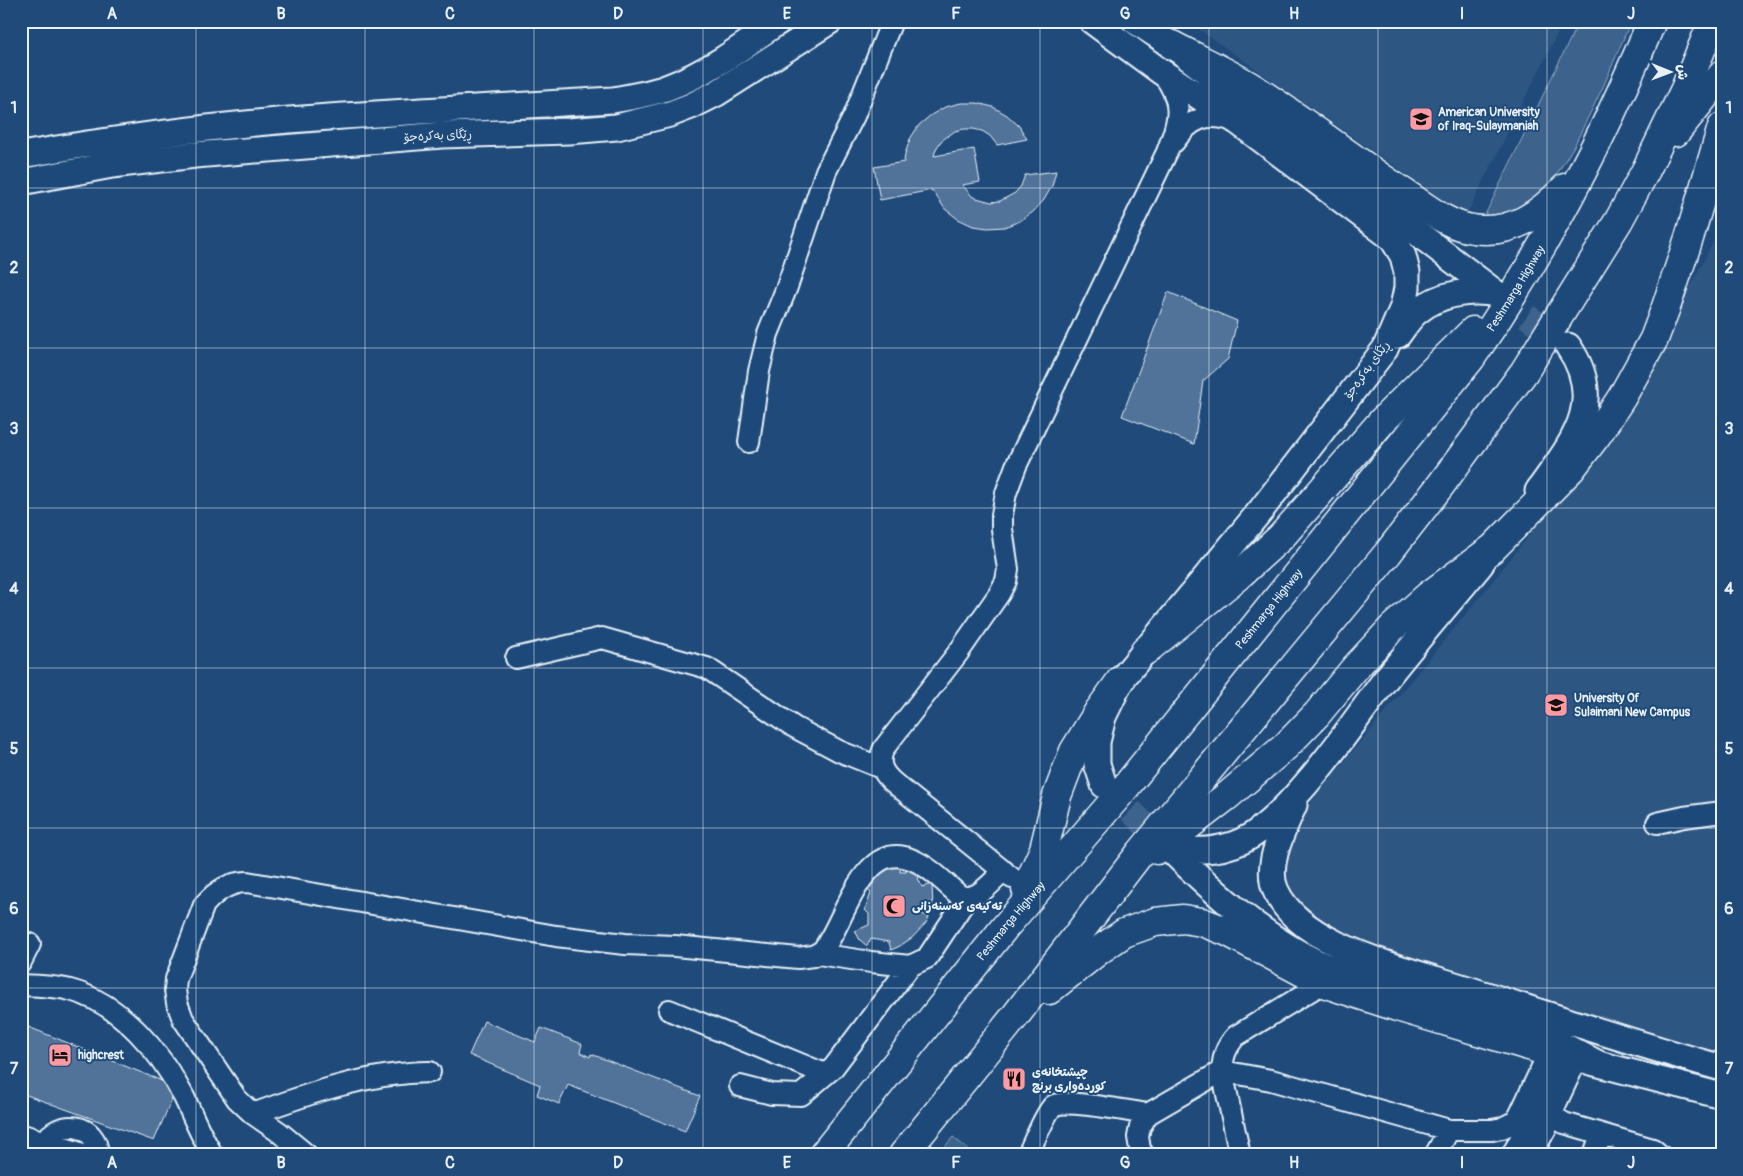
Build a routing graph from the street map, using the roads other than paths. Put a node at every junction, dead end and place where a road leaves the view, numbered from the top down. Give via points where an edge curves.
1 (779, 21) edge
2 (830, 21) edge
3 (892, 21) edge
4 (1092, 21) edge
5 (1134, 21) edge
6 (1652, 21) edge
7 (1713, 21) edge
8 (1172, 45) junction
9 (1160, 71) junction
10 (1722, 75) edge
11 (1238, 122) junction
12 (1722, 127) edge
13 (1167, 152) junction
14 (21, 155) edge
15 (1584, 168) junction
16 (1646, 170) junction
17 (21, 182) edge
18 (1546, 240) junction
19 (1568, 346) tunnel mouth
20 (1386, 349) junction
21 (749, 442) dead end
22 (1493, 548) junction
23 (1145, 651) junction
24 (516, 658) dead end
25 (1121, 680) junction
26 (881, 768) junction
27 (1104, 785) tunnel mouth
28 (1299, 793) junction
29 (1722, 812) edge
30 (1657, 822) dead end
31 (1120, 881) junction
32 (967, 898) junction
33 (1005, 927) junction
34 (818, 954) junction
35 (910, 966) junction
36 (1323, 983) junction
37 (21, 985) edge
38 (669, 1010) dead end
39 (1016, 1015) junction
40 (1572, 1057) junction
41 (1722, 1068) edge
42 (1222, 1071) junction
43 (430, 1072) dead end
44 (825, 1074) junction
45 (740, 1086) dead end
46 (1722, 1096) edge
47 (253, 1114) junction
48 (1148, 1114) junction
49 (1553, 1116) junction
50 (1449, 1130) junction
51 (1600, 1134) junction
52 (32, 1140) edge
53 (78, 1155) edge
54 (98, 1155) edge
55 (213, 1155) edge
56 (307, 1155) edge
57 (823, 1155) edge
58 (903, 1155) edge
59 (1028, 1155) edge
60 (1144, 1155) edge
61 (1240, 1155) edge
62 (1435, 1155) edge
63 (1512, 1155) edge
64 (1531, 1155) edge
65 (1594, 1155) edge
66 (1660, 1155) edge

1 - 14 main road, ڕێگای بەکرەجۆ via 699,73 637,96 222,127 108,140
2 - 17 main road, ڕێگای بەکرەجۆ via 691,106 617,127 442,135 195,154
3 - 21 street via 854,116 826,171 768,334
4 - 9 main road, ڕێگای بەکرەجۆ
5 - 8 main road
6 - 15 highway, Peshmarga Highway via 1619,99
7 - 16 highway
8 - 15 highway via 1255,90 1397,188 1446,220 1463,227 1499,229 1524,222 1553,201
8 - 20 main road via 1497,294 1473,292 1437,300 1418,312
9 - 11 main road, ڕێگای بەکرەجۆ
9 - 13 street via 1175,93 1179,111
10 - 16 highway
11 - 13 street via 1203,117 1184,129
11 - 20 main road, ڕێگای بەکرەجۆ via 1392,238 1403,256 1407,288 1404,307
12 - 22 highway via 1666,307 1640,366 1622,398 1571,469
13 - 26 street via 1016,466 1002,515 1008,569 1006,581 958,653 884,748
15 - 18 highway, Peshmarga Highway
16 - 31 highway via 1554,327 1480,433 1370,575 1227,746
18 - 23 highway via 1486,317 1384,418 1281,537
18 - 33 highway, Peshmarga Highway via 1471,358 1124,789
19 - 22 main road via 1584,379 1584,415 1552,472
20 - 23 main road, ڕێگای بەکرەجۆ
22 - 28 main road
22 - 31 highway via 1428,596 1392,628 1286,746
23 - 25 main road, ڕێگای بەکرەجۆ
24 - 26 street via 602,638 707,668 794,727 838,751
25 - 27 main road, ڕێگای بەکرەجۆ via 1103,717 1097,742 1097,764
25 - 33 highway via 1074,751 1037,866
26 - 32 street via 894,783 1008,874
28 - 40 main road via 1263,827 1234,845 1196,852 1171,850 1241,913 1312,960 1352,978 1544,1036
28 - 41 main road via 1278,841 1272,877 1274,889 1288,910 1312,929 1366,956
29 - 30 street
31 - 39 highway
32 - 34 street via 914,860 898,856 879,861 866,872 826,946
32 - 35 street via 927,958
33 - 57 highway, Peshmarga Highway
34 - 35 street
34 - 47 street via 798,958 556,936 238,882 220,890 204,905 180,966 175,990 183,1019 236,1099
35 - 44 street
36 - 39 highway via 1228,932 1202,922 1169,919 1124,933
36 - 40 highway
36 - 42 street via 1236,1036 1223,1057
37 - 55 street via 70,990 93,999 120,1016 169,1072
38 - 44 street
39 - 58 highway
40 - 46 main road
40 - 49 street
40 - 50 street via 1516,1120 1492,1130
40 - 63 street
42 - 48 street
42 - 50 street via 1271,1080
42 - 61 street
43 - 47 street via 402,1072 352,1082
44 - 45 street via 801,1094 772,1094
47 - 56 street
48 - 59 street via 1061,1103 1052,1106
48 - 60 street via 1138,1137
49 - 51 street via 1564,1123
49 - 64 street
50 - 62 street
51 - 65 street
51 - 66 street via 1653,1149
52 - 53 main road
52 - 54 street via 73,1127 91,1136

